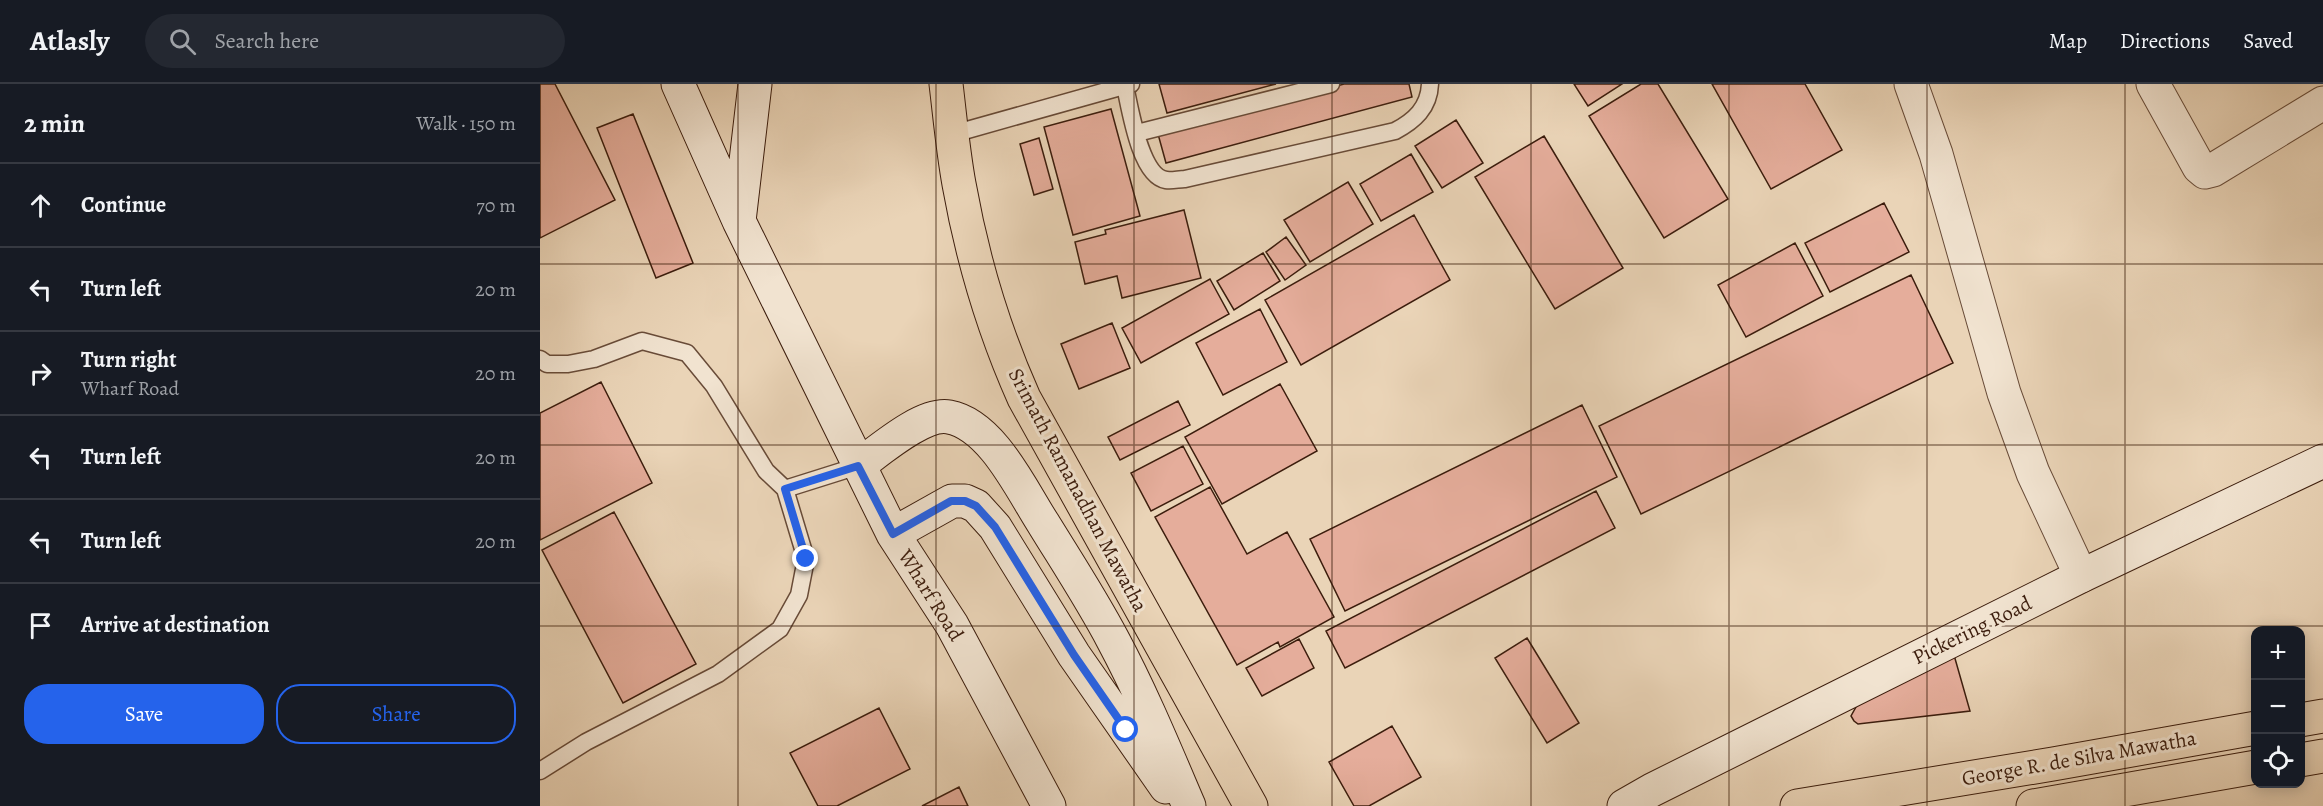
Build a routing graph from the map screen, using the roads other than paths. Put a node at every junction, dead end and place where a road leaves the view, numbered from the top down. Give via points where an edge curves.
1 (678, 84) edge
2 (755, 84) edge
3 (946, 84) edge
4 (1331, 84) edge
5 (1430, 84) edge
6 (1911, 84) edge
7 (2153, 84) edge
8 (1128, 85) edge
9 (2323, 103) edge
10 (1137, 133) junction
11 (953, 134) junction
12 (739, 221) junction
13 (540, 359) edge
14 (2323, 461) edge
15 (858, 466) junction
16 (785, 489) junction
17 (893, 534) junction
18 (2081, 576) junction
19 (2323, 716) edge
20 (2305, 719) edge
21 (2251, 729) edge
22 (2323, 756) edge
23 (2305, 759) edge
24 (2053, 764) junction
25 (2251, 768) edge
26 (540, 771) edge
27 (2054, 804) edge
28 (1048, 806) edge
29 (1179, 806) edge
30 (1189, 806) edge
31 (1251, 806) edge
32 (1624, 806) edge
33 (1797, 806) edge

1 - 12 street, Wharf Road
2 - 12 street
3 - 11 main road, Srimath Ramanadhan Mawatha
4 - 10 lane
5 - 10 lane via 1427,101 1414,121 1395,131 1185,179 1165,180 1152,172
6 - 18 street via 1936,154 2004,393 2033,473
7 - 9 street via 2205,172
8 - 10 lane
8 - 11 lane
11 - 31 main road, Srimath Ramanadhan Mawatha via 961,193 978,263 1005,355 1024,398
12 - 15 street, Wharf Road
13 - 16 lane via 547,364 568,364 642,341 687,353 714,386 766,471
14 - 18 street, Pickering Road
15 - 16 lane
15 - 17 street, Wharf Road
15 - 30 street via 915,426 938,416 962,421 1000,454 1114,641
16 - 26 lane via 806,559 799,595 780,629 718,674 586,742
17 - 28 street, Wharf Road via 951,625
17 - 29 street via 951,501 965,501 981,510 1074,655
18 - 32 street, Pickering Road
19 - 20 main road
21 - 24 main road, George R. de Silva Mawatha
22 - 23 main road
24 - 27 street
24 - 33 main road, George R. de Silva Mawatha
25 - 27 main road, George R. de Silva Mawatha

